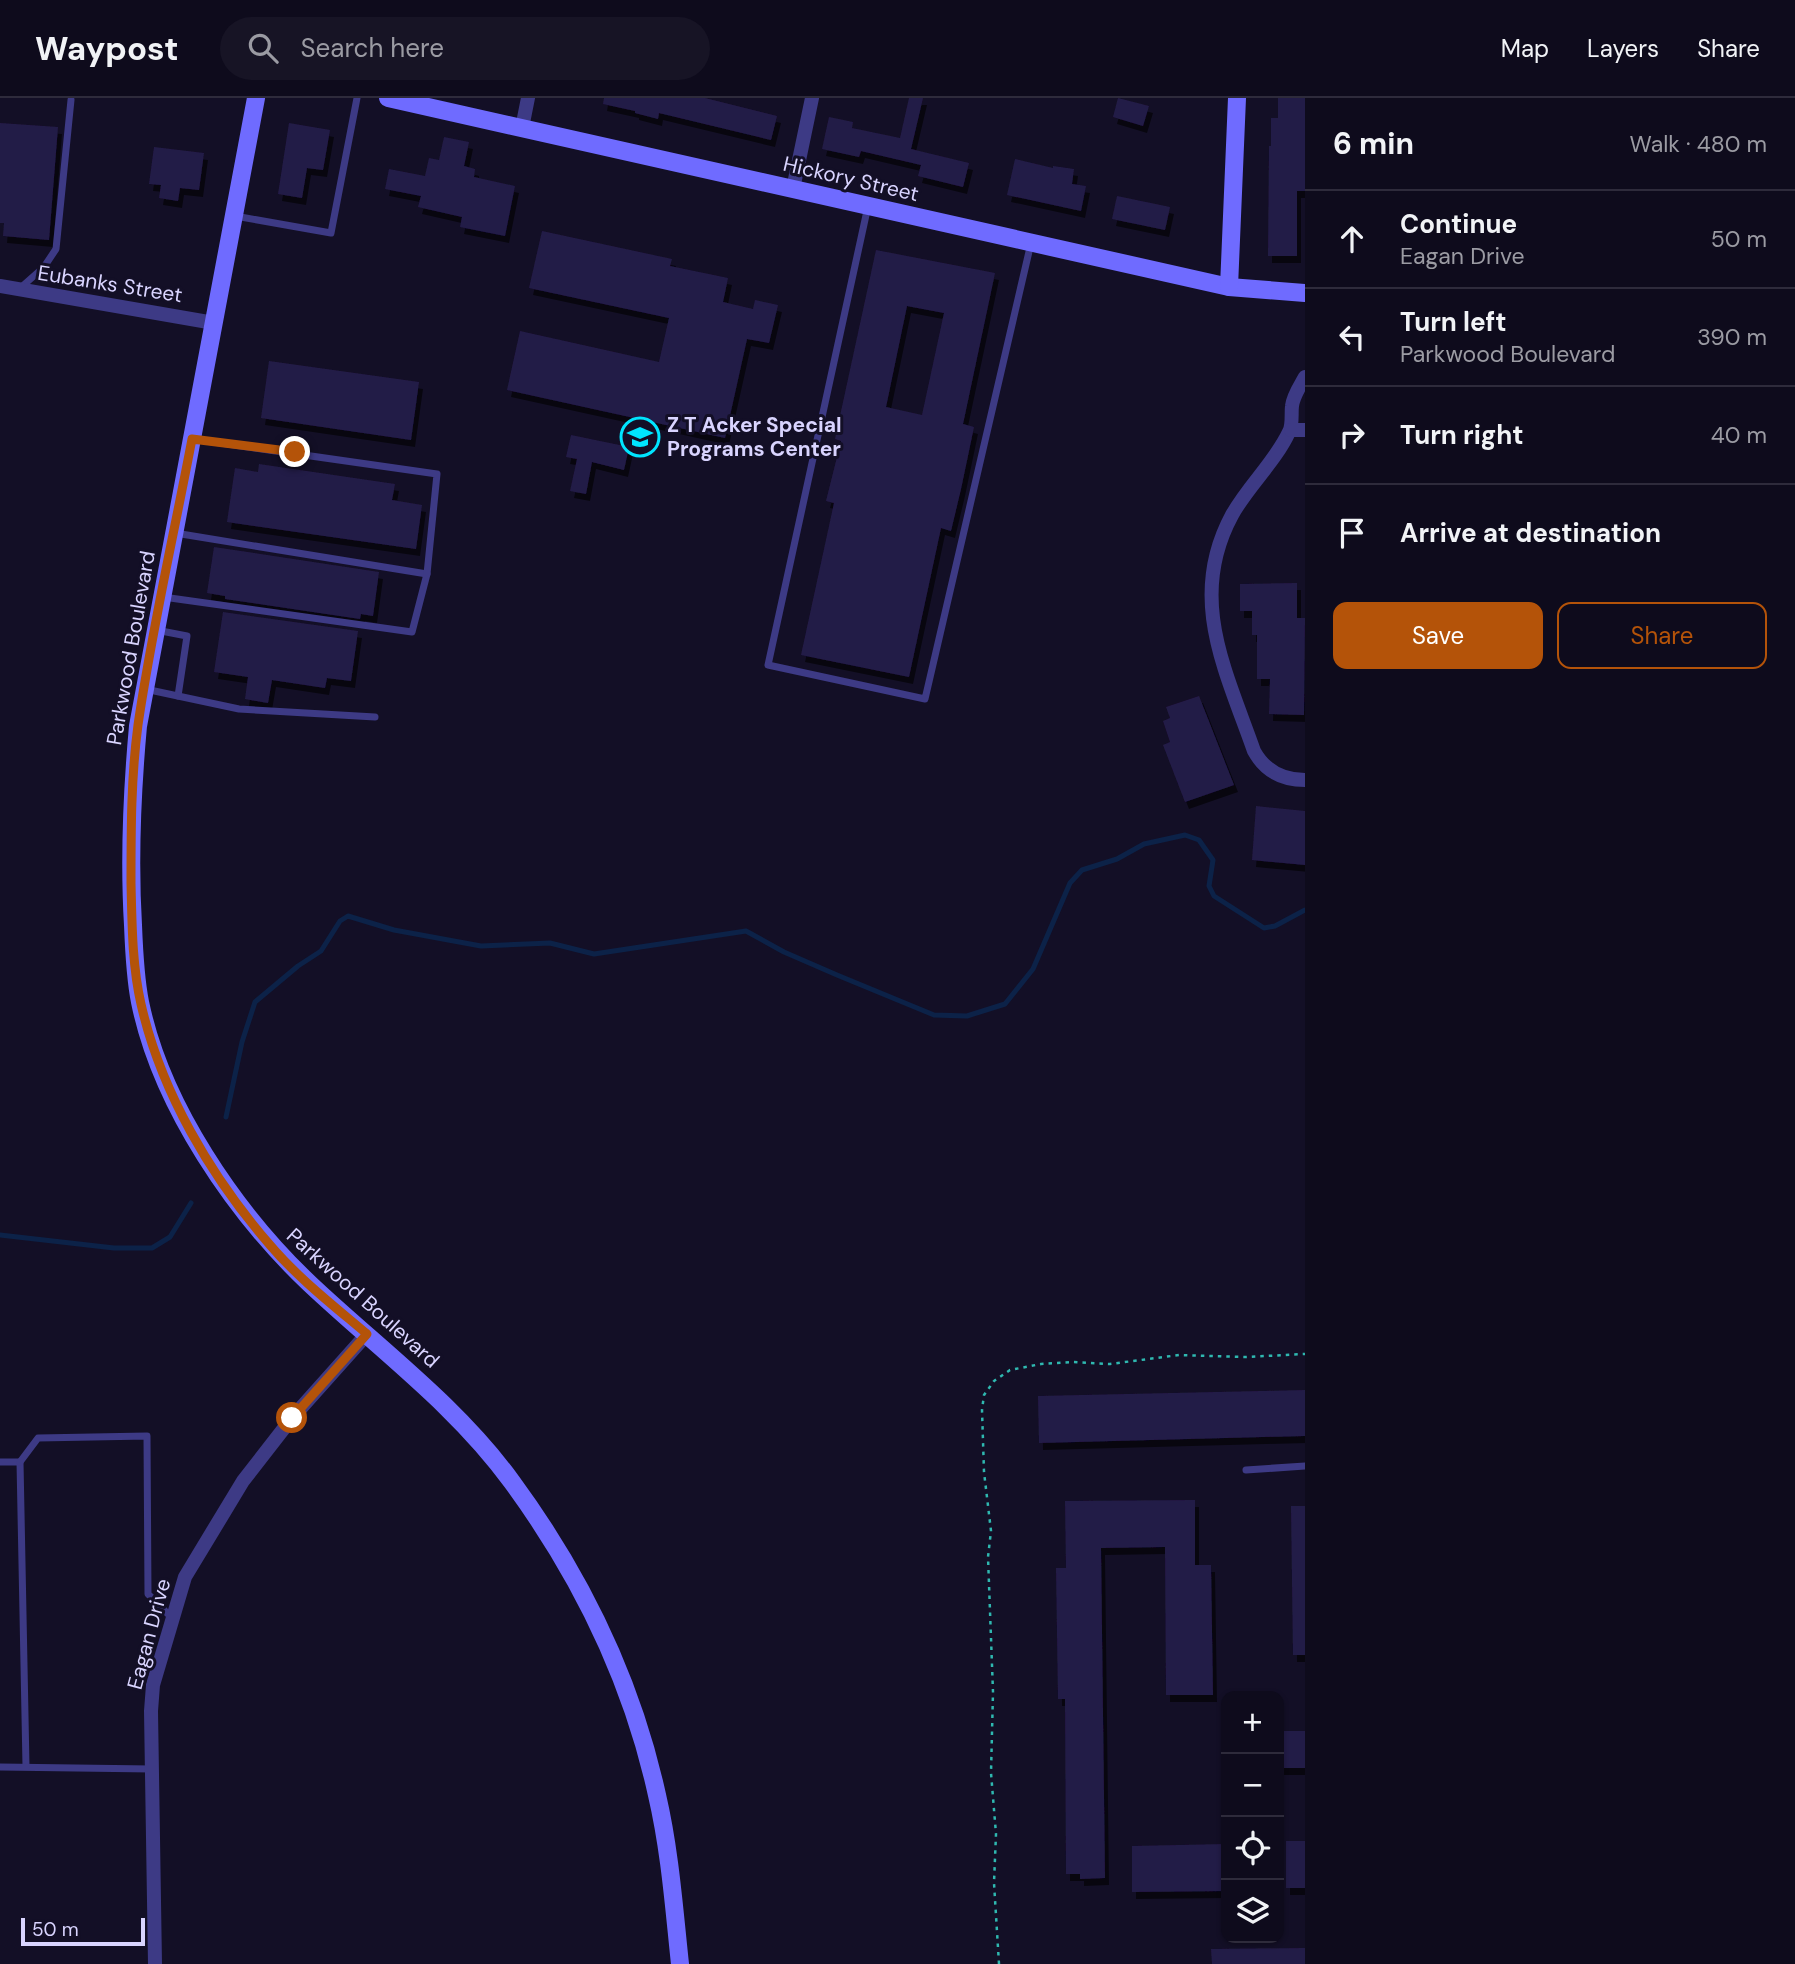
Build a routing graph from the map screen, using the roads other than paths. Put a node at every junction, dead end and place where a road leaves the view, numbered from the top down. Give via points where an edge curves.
1 (256, 98) edge
2 (357, 98) edge
3 (388, 98) edge
4 (528, 98) edge
5 (812, 98) edge
6 (1237, 98) edge
7 (71, 100) dead end
8 (522, 128) junction
9 (793, 189) junction
10 (868, 206) junction
11 (234, 216) junction
12 (1031, 243) junction
13 (0, 286) edge
14 (1229, 287) junction
15 (18, 290) junction
16 (1305, 293) edge
17 (214, 323) junction
18 (1305, 377) edge
19 (1300, 428) edge
20 (192, 439) junction
21 (174, 533) junction
22 (426, 574) junction
23 (162, 597) junction
24 (155, 630) junction
25 (145, 689) junction
26 (178, 696) junction
27 (375, 717) dead end
28 (1305, 780) edge
29 (367, 1334) junction
30 (0, 1462) edge
31 (20, 1462) junction
32 (1305, 1466) edge
33 (1246, 1470) dead end
34 (174, 1619) junction
35 (26, 1766) junction
36 (0, 1767) edge
37 (152, 1769) junction
38 (155, 1964) edge
39 (680, 1964) edge

1 - 11 main road, Parkwood Boulevard
2 - 11 lane via 331,233
3 - 8 main road, Hickory Street
4 - 8 street
5 - 9 street
6 - 14 main road
7 - 15 lane via 56,248 44,267
8 - 9 main road, Hickory Street
9 - 10 main road, Hickory Street
10 - 12 main road, Hickory Street
10 - 12 lane via 768,666 925,699
11 - 17 main road, Parkwood Boulevard
12 - 14 main road, Hickory Street
13 - 15 street, Eubanks Street
14 - 16 main road, Hickory Street
15 - 17 street, Eubanks Street
17 - 20 main road, Parkwood Boulevard
18 - 19 street via 1292,402
19 - 28 street via 1233,513 1212,575 1210,600 1213,631 1254,751 1273,773
20 - 21 main road, Parkwood Boulevard
20 - 22 lane via 437,474
21 - 22 lane
21 - 23 main road, Parkwood Boulevard
22 - 23 lane via 412,632
23 - 24 main road, Parkwood Boulevard
24 - 25 main road, Parkwood Boulevard
24 - 26 lane via 187,636
25 - 26 lane
25 - 29 main road, Parkwood Boulevard via 133,783 132,903 140,1003 151,1042 191,1130 238,1204 271,1246
26 - 27 lane via 239,709
29 - 34 street, Eagan Drive via 243,1481 185,1577
29 - 39 main road, Parkwood Boulevard via 475,1436 511,1481 577,1581 625,1685 645,1745 668,1858
30 - 31 lane
31 - 34 lane via 38,1438 147,1436 148,1594
31 - 35 lane
32 - 33 lane
34 - 37 street, Eagan Drive via 153,1685
35 - 36 lane
35 - 37 lane
37 - 38 street, Eagan Drive

